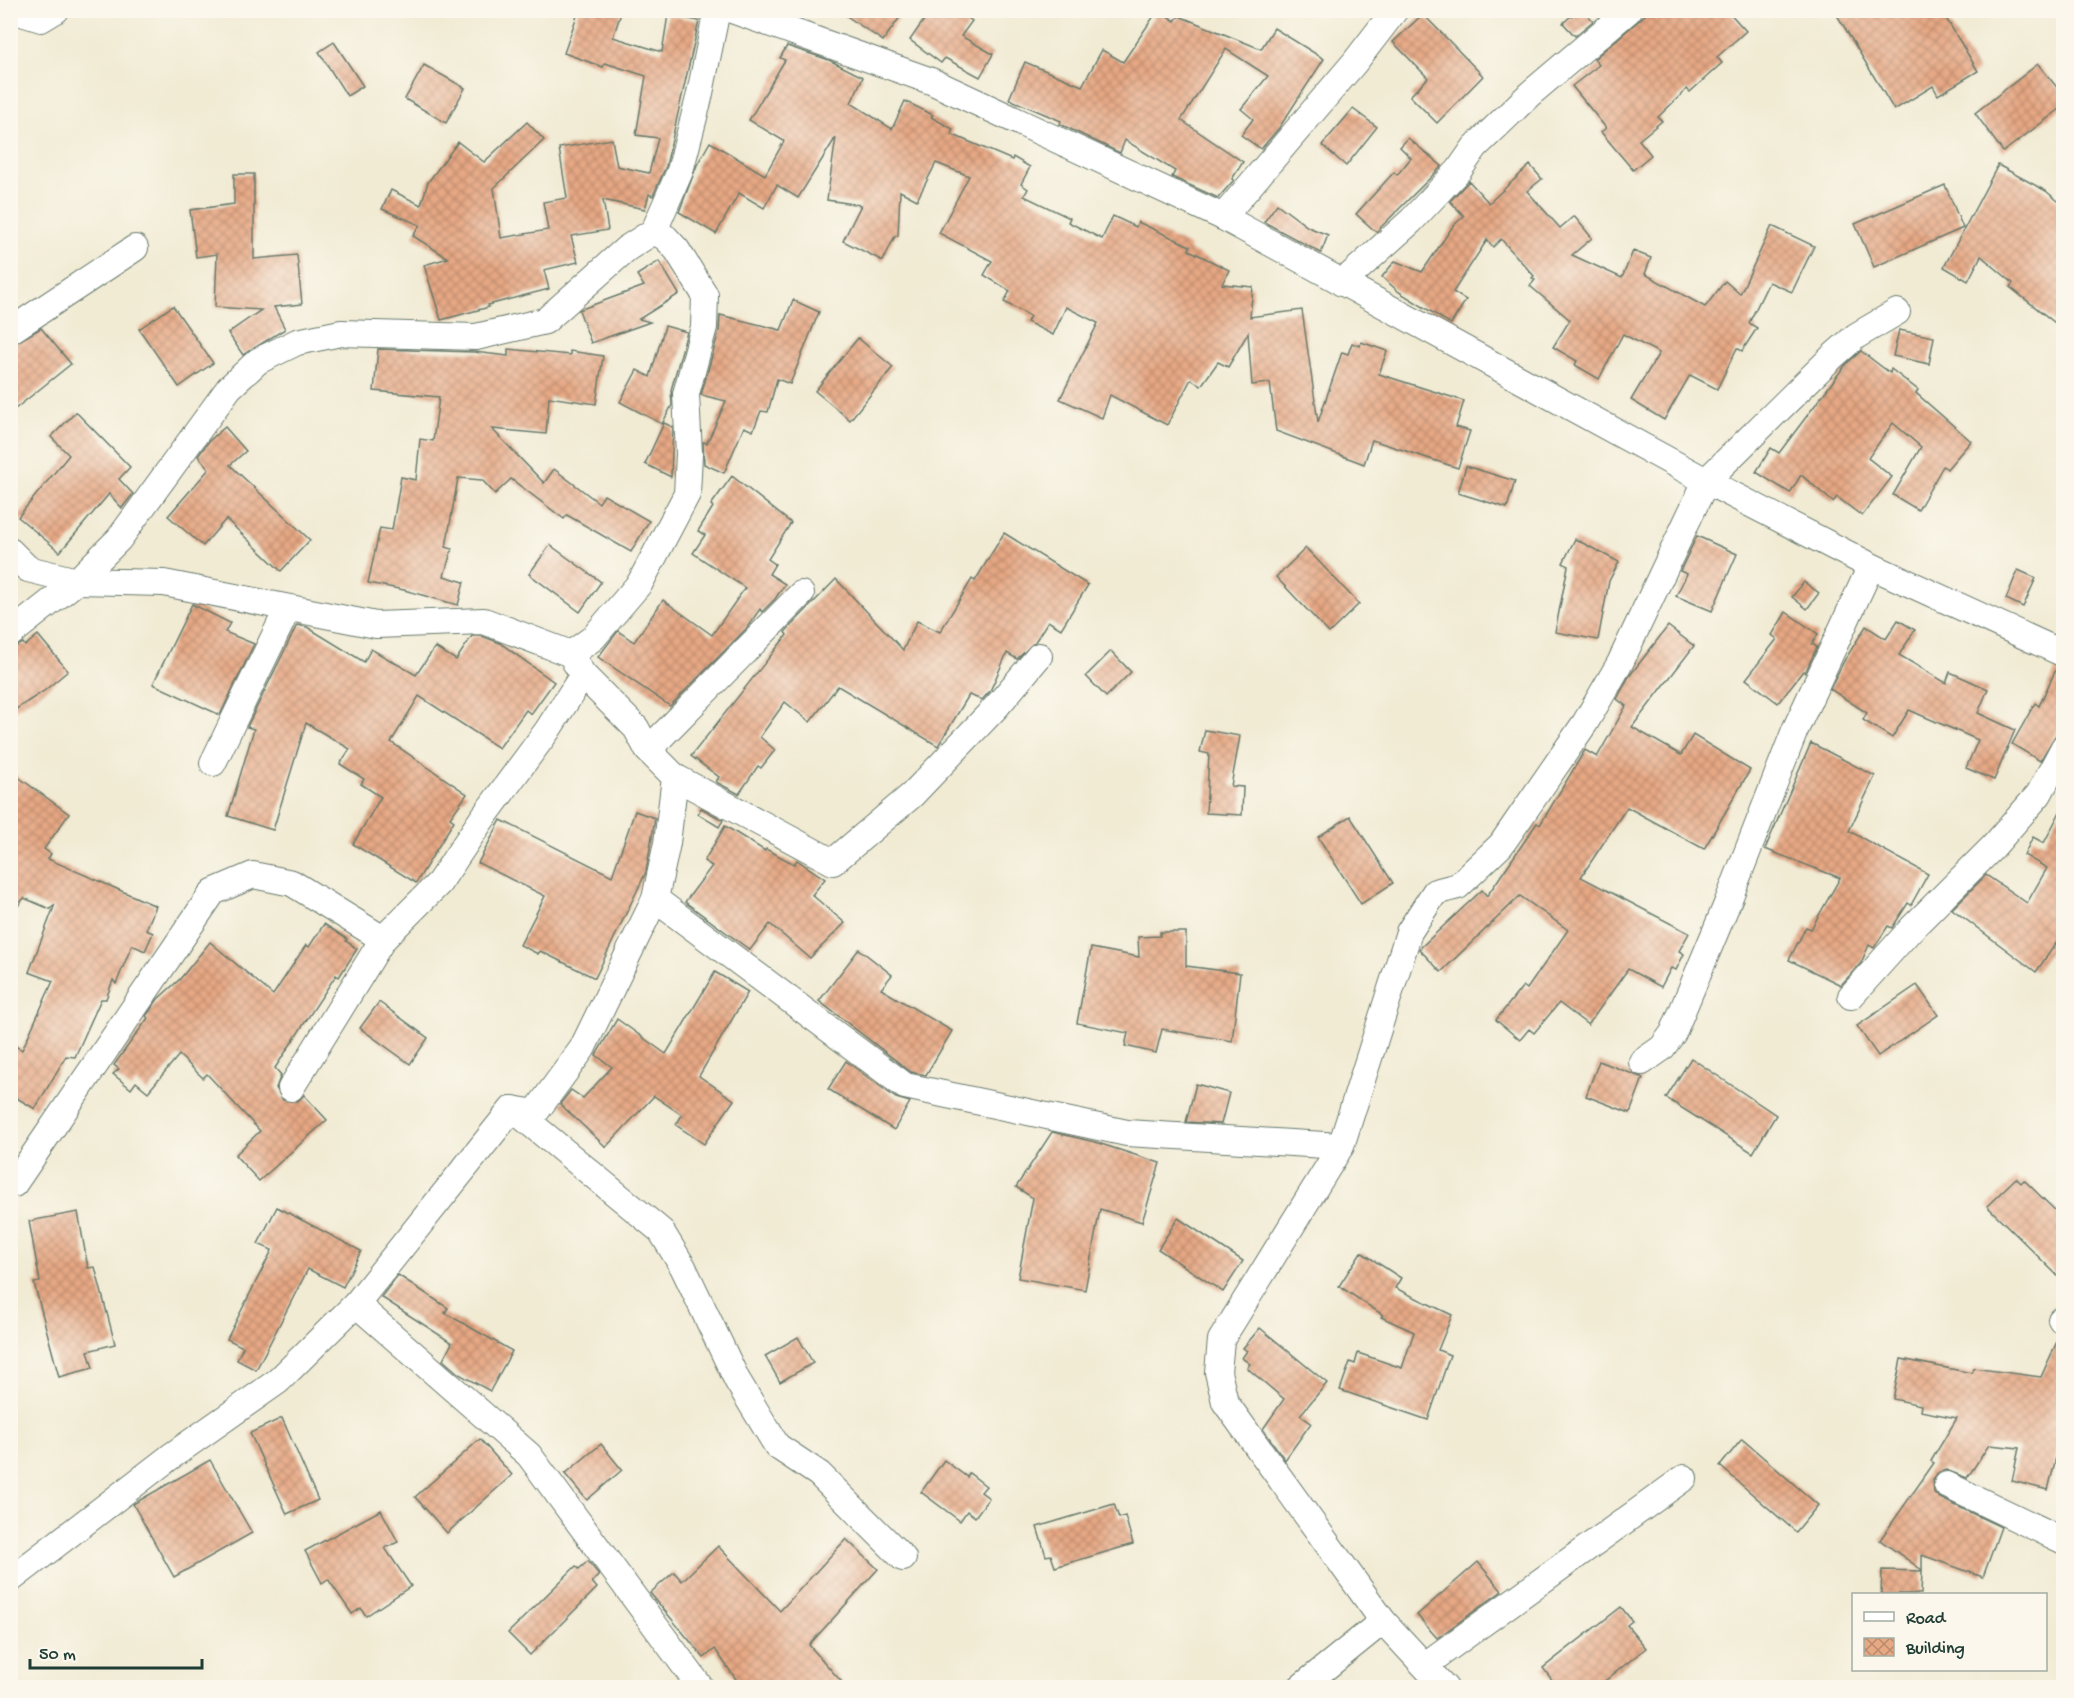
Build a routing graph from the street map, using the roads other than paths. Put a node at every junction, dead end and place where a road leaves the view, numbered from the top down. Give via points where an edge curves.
1 (12, 10) edge
2 (56, 10) edge
3 (717, 10) edge
4 (732, 10) edge
5 (1395, 10) edge
6 (1629, 10) edge
7 (1223, 217) junction
8 (654, 231) junction
9 (135, 248) dead end
10 (1342, 283) junction
11 (1897, 312) dead end
12 (10, 331) edge
13 (1706, 480) junction
14 (10, 551) edge
15 (1871, 566) junction
16 (77, 581) junction
17 (801, 594) dead end
18 (288, 608) junction
19 (10, 634) edge
20 (2064, 654) edge
21 (1039, 656) dead end
22 (577, 664) junction
23 (2064, 747) edge
24 (648, 750) junction
25 (213, 763) dead end
26 (675, 777) junction
27 (655, 899) junction
28 (383, 939) junction
29 (1851, 996) dead end
30 (1642, 1062) dead end
31 (291, 1088) dead end
32 (512, 1109) junction
33 (1341, 1146) junction
34 (14, 1185) dead end
35 (356, 1304) junction
36 (1684, 1478) dead end
37 (1947, 1485) dead end
38 (2064, 1540) edge
39 (903, 1558) dead end
40 (10, 1580) edge
41 (1383, 1621) junction
42 (1425, 1665) junction
43 (701, 1688) edge
44 (1300, 1688) edge
45 (1445, 1688) edge

1 - 2 street via 41,19
3 - 8 street via 680,171
4 - 7 street via 931,81
5 - 7 street
6 - 10 street via 1531,93 1475,147 1411,221
7 - 10 street
8 - 16 street via 626,249 545,321 476,337 341,333 297,342 258,361 230,388 119,539
8 - 22 street via 677,250 705,295 704,327 686,394 687,494 640,583 593,638
9 - 12 street
10 - 13 street
11 - 13 street via 1856,336 1832,357
13 - 15 street
13 - 33 street via 1620,663 1585,723 1501,845 1458,886 1435,892 1409,932
14 - 16 street via 28,569
15 - 20 street
15 - 30 street via 1795,730 1672,1033 1662,1048
16 - 18 street via 164,584
16 - 19 street
17 - 24 street
18 - 22 street via 375,625 484,621
18 - 25 street
21 - 26 street via 912,795 833,862
22 - 24 street via 636,728
22 - 28 street via 547,731 439,883
23 - 29 street via 2039,794
24 - 26 street
26 - 27 street
27 - 32 street via 582,1049 534,1113
27 - 33 street via 905,1086 1127,1133
28 - 31 street
28 - 34 street via 292,883 253,876 213,892
32 - 35 street
32 - 39 street via 661,1231 683,1267 737,1380 777,1446 819,1474
33 - 41 street via 1221,1340 1218,1372 1225,1402
35 - 40 street via 278,1381
35 - 43 street via 529,1455
36 - 42 street
37 - 38 street
41 - 42 street
41 - 44 street
42 - 45 street

